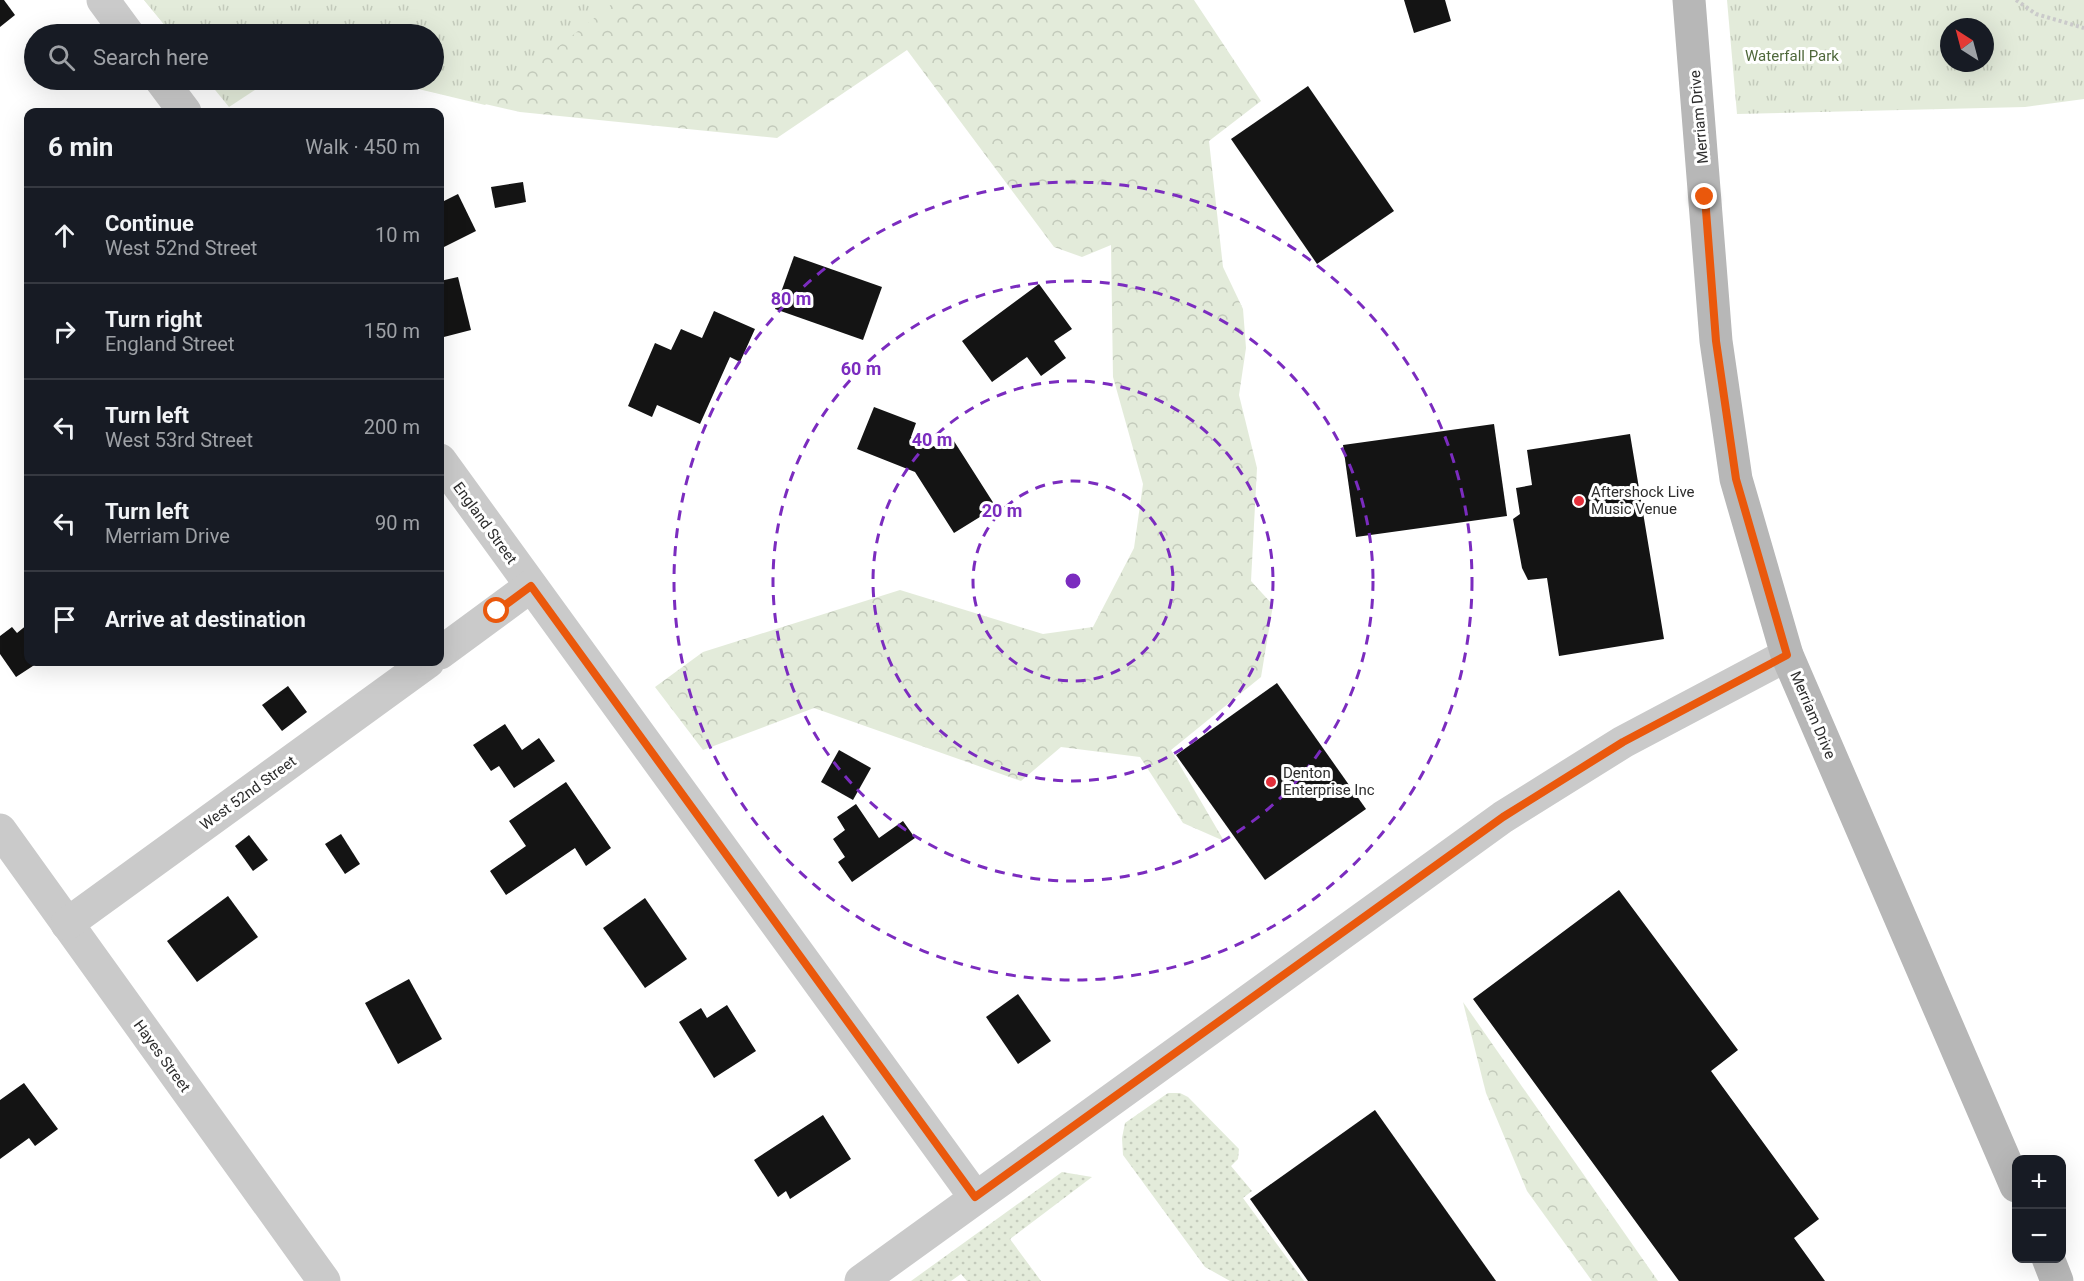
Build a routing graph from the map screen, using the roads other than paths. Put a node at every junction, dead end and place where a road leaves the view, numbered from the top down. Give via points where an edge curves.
1 (103, 0) edge
2 (1689, 0) edge
3 (121, 24) edge
4 (168, 90) edge
5 (182, 108) edge
6 (444, 466) edge
7 (531, 586) junction
8 (444, 650) edge
9 (1787, 655) junction
10 (422, 666) edge
11 (0, 830) edge
12 (67, 924) junction
13 (2012, 1177) edge
14 (975, 1197) junction
15 (2050, 1263) edge
16 (324, 1281) edge
17 (861, 1281) edge
18 (2057, 1281) edge

1 - 3 street
2 - 9 main road, Merriam Drive via 1716,341 1736,479
4 - 5 street
6 - 7 street, England Street
7 - 8 street
7 - 14 street, England Street
9 - 13 main road, Merriam Drive
9 - 14 street via 1623,742 1503,817
10 - 12 street, West 52nd Street
11 - 12 street, Hayes Street
12 - 16 street, Hayes Street
14 - 17 street
15 - 18 main road

